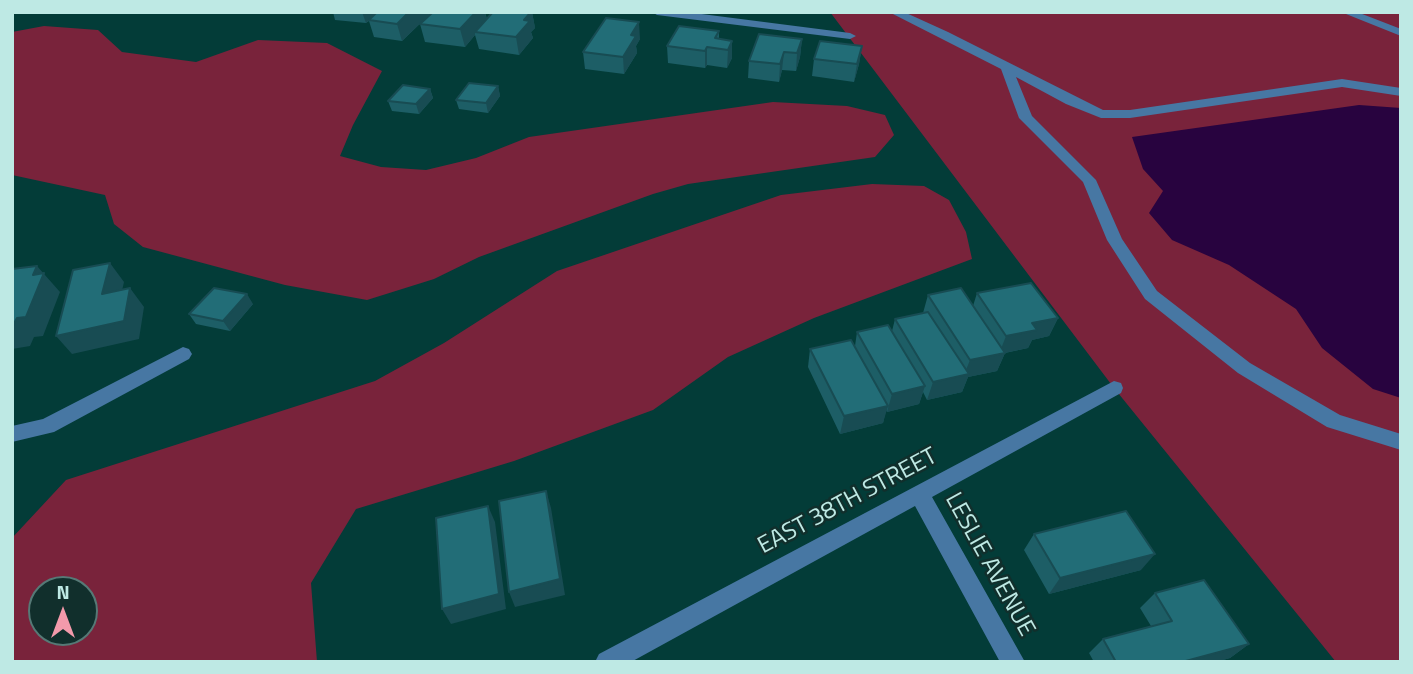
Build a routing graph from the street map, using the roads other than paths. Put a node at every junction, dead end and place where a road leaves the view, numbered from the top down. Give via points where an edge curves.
1 (657, 12) edge
2 (894, 12) edge
3 (1346, 12) edge
4 (1401, 33) edge
5 (850, 36) dead end
6 (1006, 67) junction
7 (1401, 92) edge
8 (183, 355) dead end
9 (1114, 388) dead end
10 (12, 434) edge
11 (1401, 442) edge
12 (919, 493) junction
13 (607, 662) edge
14 (1013, 662) edge

1 - 5 street
2 - 6 street
3 - 4 street
6 - 7 street via 1101,114 1130,114 1342,83
6 - 11 street via 1026,118 1089,180 1115,240 1151,296 1244,368 1334,421
8 - 10 street via 47,426
9 - 12 street, EAST 38TH STREET
12 - 13 street, EAST 38TH STREET
12 - 14 street, LESLIE AVENUE

